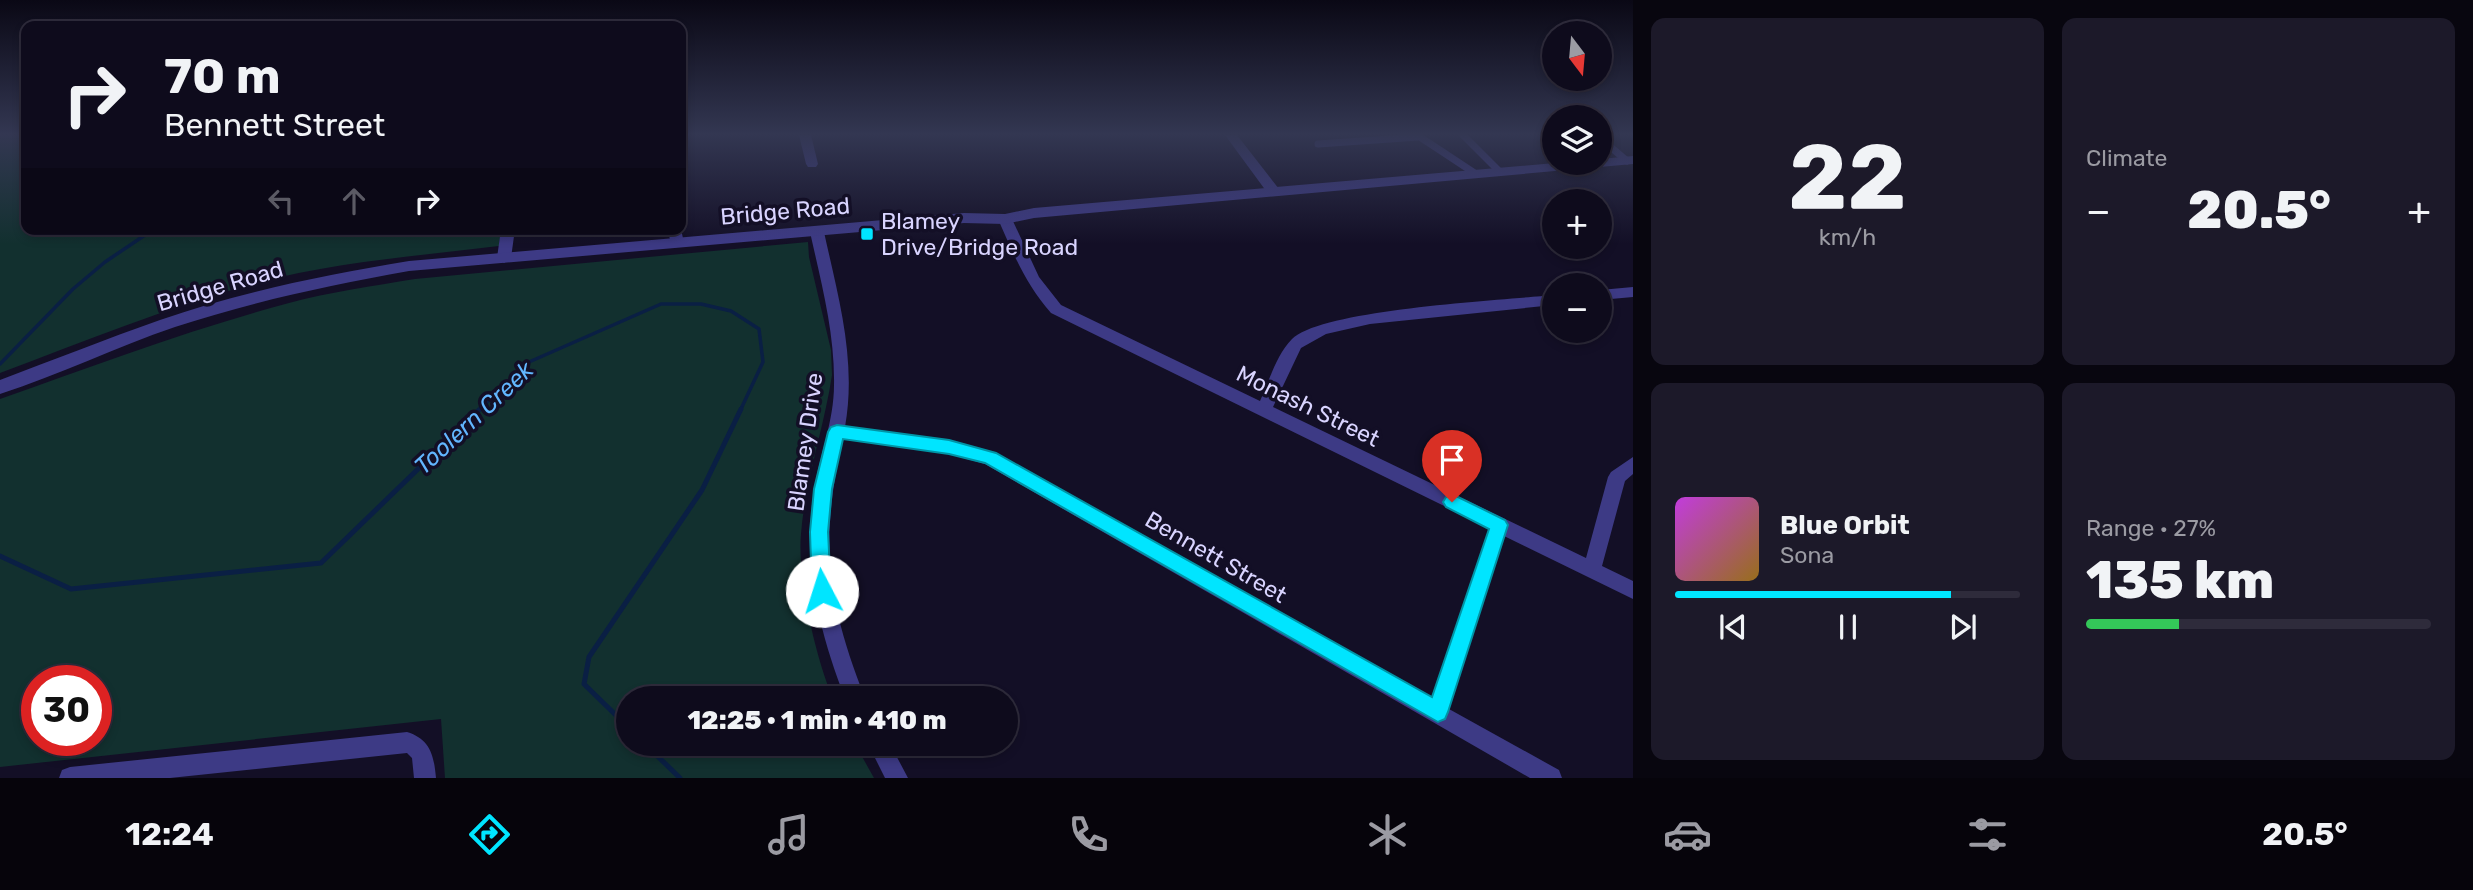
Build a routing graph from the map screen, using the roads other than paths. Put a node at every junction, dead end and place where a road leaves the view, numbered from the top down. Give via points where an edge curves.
1 (1258, 171) edge
2 (1473, 171) edge
3 (1508, 171) edge
4 (1500, 172) joint
5 (1476, 174) junction
6 (1273, 192) junction
7 (1005, 219) junction
8 (817, 232) junction
9 (507, 235) edge
10 (675, 236) edge
11 (504, 258) junction
12 (1633, 292) edge
13 (1612, 294) edge
14 (1542, 301) edge
15 (0, 387) edge
16 (1264, 410) junction
17 (837, 432) junction
18 (1633, 464) edge
19 (1499, 525) junction
20 (1592, 571) junction
21 (1633, 590) edge
22 (850, 686) edge
23 (1438, 712) junction
24 (885, 756) edge
25 (70, 778) edge
26 (425, 778) edge
27 (897, 778) edge
28 (1551, 778) edge

1 - 6 street
2 - 5 lane
3 - 4 street, Bridge Road
4 - 5 street, Bridge Road
5 - 6 street, Bridge Road
6 - 7 street, Bridge Road
7 - 8 street, Bridge Road via 964,218
7 - 16 street, Monash Street via 1029,276 1056,309
8 - 10 street, Bridge Road
8 - 17 street, Blamey Drive via 842,352
9 - 11 street
10 - 11 street, Bridge Road
11 - 15 street, Bridge Road via 410,266 304,285 232,304
12 - 13 street
14 - 16 street via 1370,319 1317,332 1296,344
16 - 19 street, Monash Street
17 - 22 street, Blamey Drive via 823,489 819,571 825,611
17 - 23 street, Bennett Street via 949,447 990,458
18 - 20 street via 1617,477
19 - 20 street, Monash Street
19 - 23 street
20 - 21 street, Monash Street
23 - 28 street, Bennett Street
24 - 27 street
25 - 26 street via 407,742 423,754

